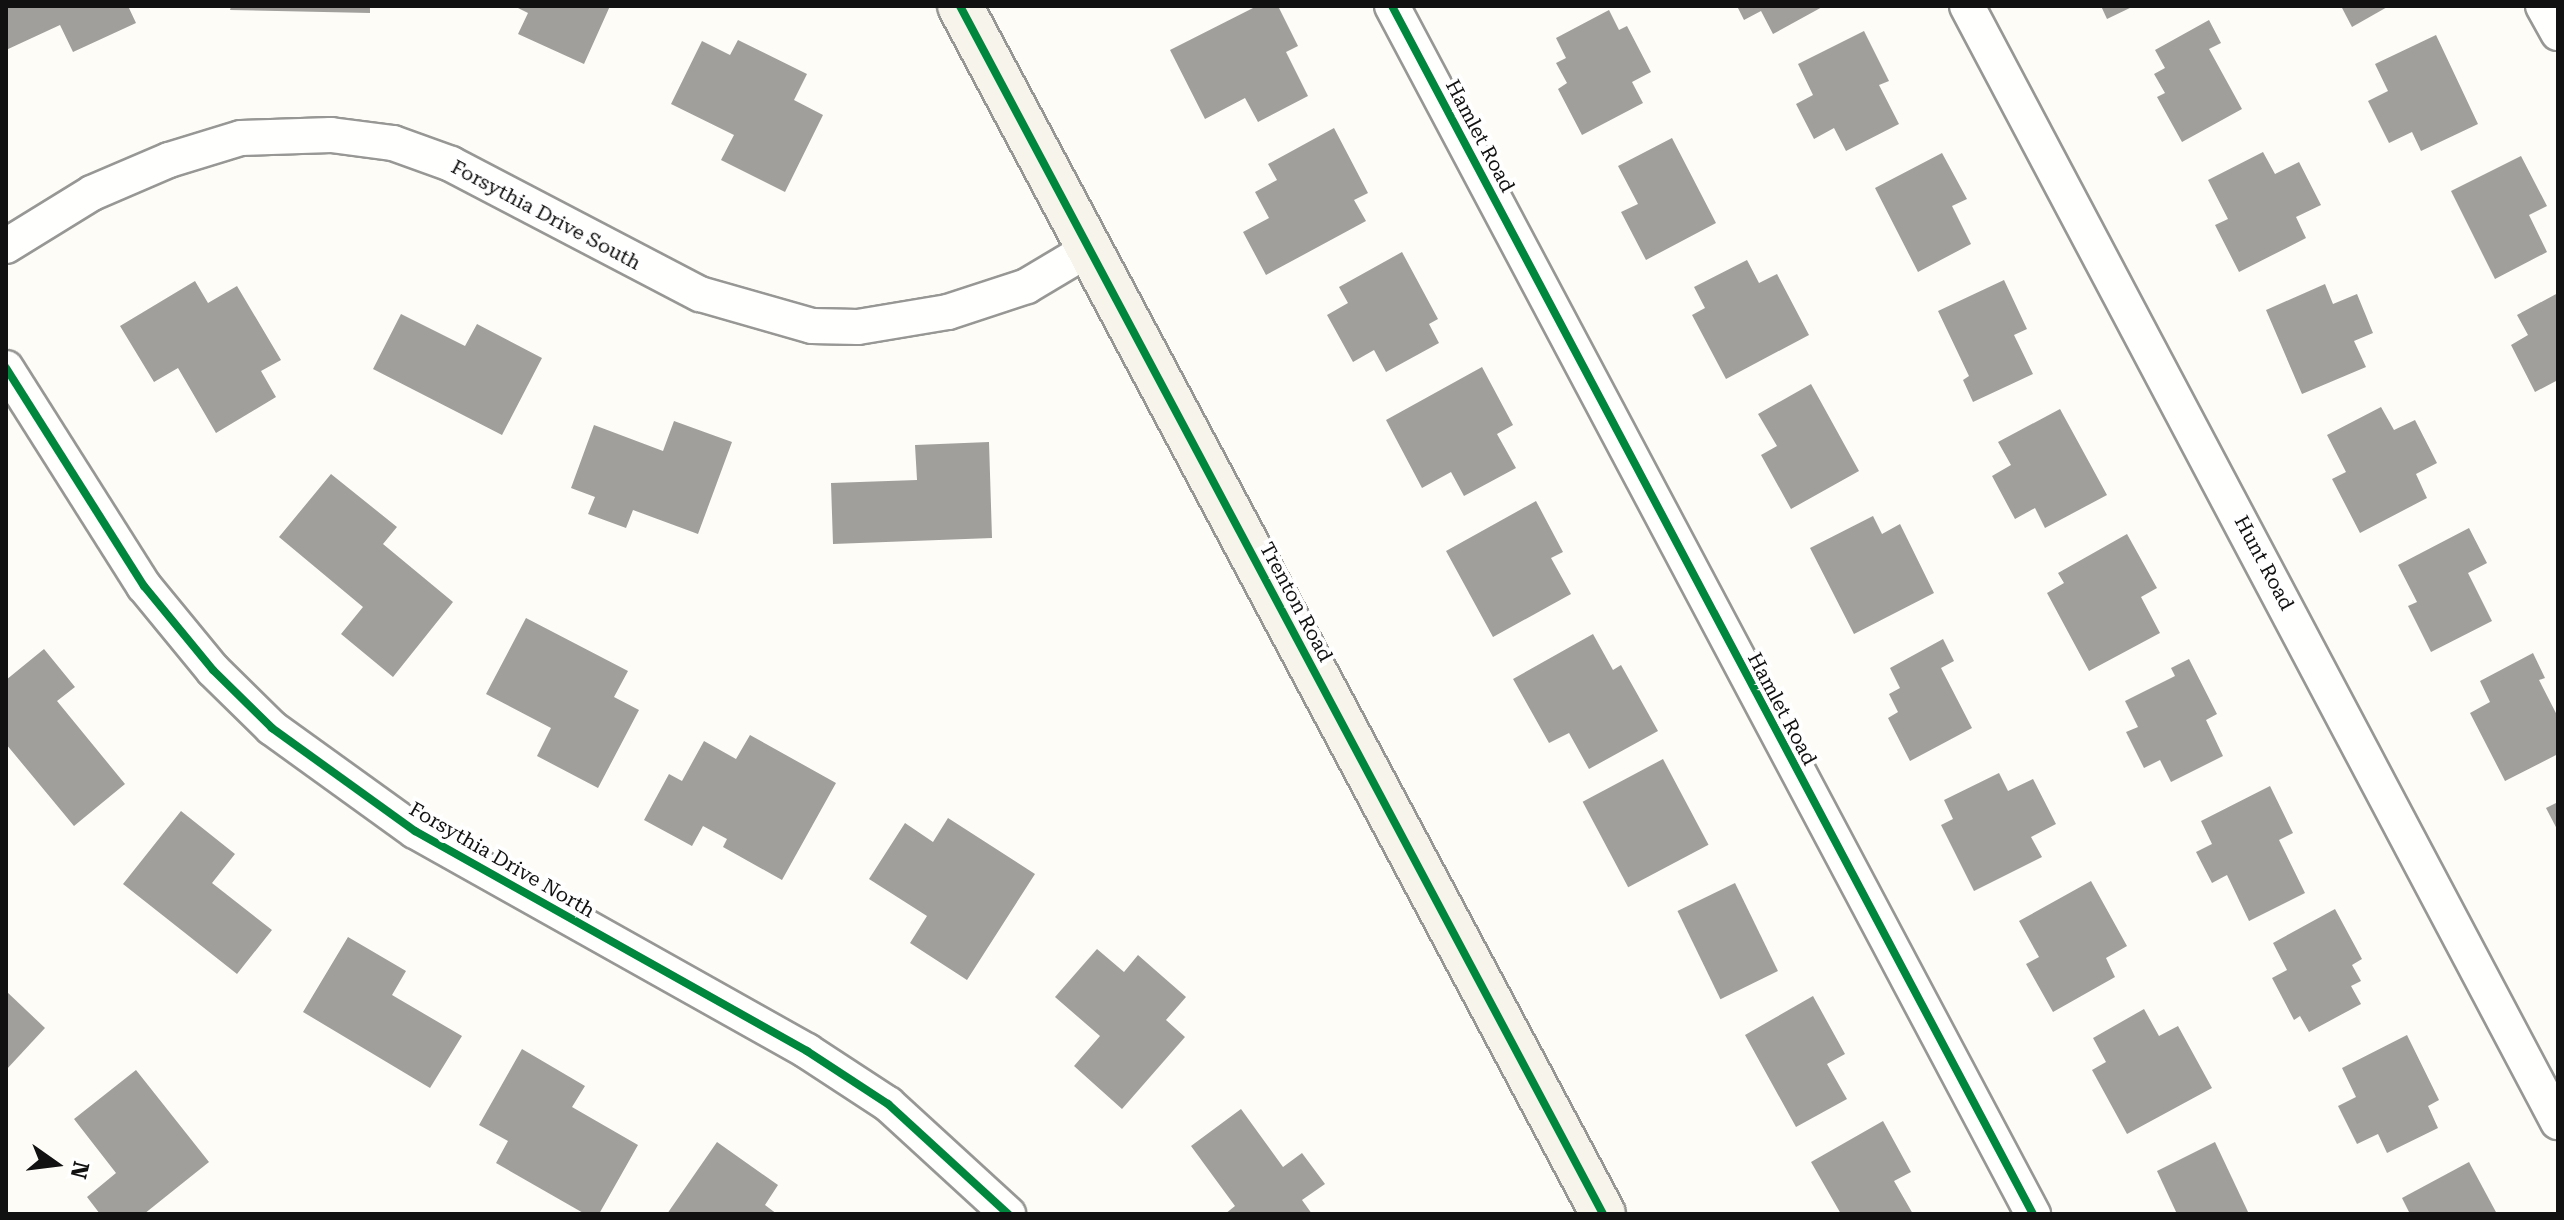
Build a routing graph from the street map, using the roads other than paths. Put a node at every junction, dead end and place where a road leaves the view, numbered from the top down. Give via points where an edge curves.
1 (960, 6) edge
2 (1392, 6) edge
3 (1967, 6) edge
4 (2543, 6) edge
5 (2558, 33) edge
6 (6, 246) edge
7 (1089, 249) junction
8 (6, 368) edge
9 (2558, 1122) edge
10 (1008, 1214) edge
11 (1603, 1214) edge
12 (2033, 1214) edge

1 - 7 main road, Trenton Road
2 - 12 street, Hamlet Road
3 - 9 street, Hunt Road
4 - 5 street
6 - 7 street, Forsythia Drive South via 92,193 169,160 241,138 331,135 393,143 451,164 700,294 812,326 858,327 948,312 1027,286
7 - 11 main road, Trenton Road
8 - 10 street, Forsythia Drive North via 144,586 213,670 272,728 415,831 807,1051 876,1096 959,1164

